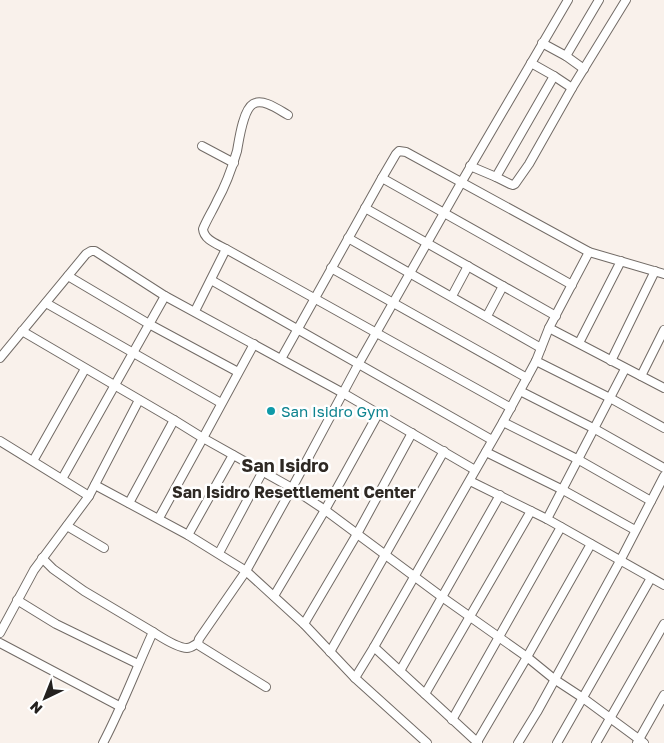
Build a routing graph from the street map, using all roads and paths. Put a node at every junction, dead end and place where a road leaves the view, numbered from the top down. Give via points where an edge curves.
1 (568, 0) edge
2 (599, 0) edge
3 (626, 0) edge
4 (542, 43) junction
5 (566, 56) junction
6 (531, 63) junction
7 (584, 69) junction
8 (554, 76) junction
9 (572, 88) junction
10 (288, 115) dead end
11 (202, 146) dead end
12 (234, 163) junction
13 (470, 166) junction
14 (496, 177) junction
15 (382, 178) junction
16 (461, 183) junction
17 (364, 208) junction
18 (444, 213) junction
19 (348, 238) junction
20 (428, 243) junction
21 (226, 249) junction
22 (588, 252) junction
23 (622, 261) junction
24 (468, 266) junction
25 (331, 268) junction
26 (655, 271) junction
27 (410, 274) junction
28 (664, 274) edge
29 (68, 276) junction
30 (211, 280) junction
31 (572, 285) junction
32 (503, 286) junction
33 (165, 296) junction
34 (452, 296) junction
35 (314, 298) junction
36 (46, 302) junction
37 (393, 303) junction
38 (195, 312) junction
39 (487, 316) junction
40 (556, 316) junction
41 (149, 324) junction
42 (298, 328) junction
43 (549, 328) junction
44 (664, 330) edge
45 (22, 331) junction
46 (376, 334) junction
47 (254, 344) junction
48 (579, 344) junction
49 (541, 348) junction
50 (132, 352) junction
51 (0, 358) edge
52 (281, 359) junction
53 (536, 361) junction
54 (611, 361) junction
55 (359, 363) junction
56 (85, 369) junction
57 (625, 369) junction
58 (238, 372) junction
59 (641, 376) junction
60 (526, 378) junction
61 (114, 386) junction
62 (664, 388) edge
63 (520, 391) junction
64 (343, 393) junction
65 (610, 398) junction
66 (140, 400) junction
67 (222, 403) junction
68 (511, 408) junction
69 (378, 414) junction
70 (174, 420) junction
71 (503, 422) junction
72 (664, 428) edge
73 (595, 429) junction
74 (412, 433) junction
75 (203, 438) junction
76 (492, 440) junction
77 (0, 441) edge
78 (444, 451) junction
79 (486, 452) junction
80 (233, 455) junction
81 (33, 460) junction
82 (579, 460) junction
83 (664, 468) edge
84 (475, 470) junction
85 (263, 471) junction
86 (664, 476) edge
87 (62, 479) junction
88 (470, 480) junction
89 (95, 485) junction
90 (292, 488) junction
91 (562, 490) junction
92 (500, 495) junction
93 (89, 496) junction
94 (651, 501) junction
95 (129, 503) junction
96 (325, 510) junction
97 (531, 511) junction
98 (158, 518) junction
99 (547, 519) junction
100 (67, 526) junction
101 (561, 527) junction
102 (635, 530) junction
103 (357, 534) junction
104 (188, 535) junction
105 (591, 544) junction
106 (104, 548) dead end
107 (219, 553) junction
108 (385, 555) junction
109 (42, 558) junction
110 (620, 561) junction
111 (246, 571) junction
112 (414, 576) junction
113 (651, 578) junction
114 (664, 585) edge
115 (274, 596) junction
116 (442, 597) junction
117 (17, 600) junction
118 (470, 617) junction
119 (304, 624) junction
120 (664, 624) edge
121 (153, 632) junction
122 (0, 633) edge
123 (499, 637) junction
124 (0, 643) edge
125 (198, 643) junction
126 (374, 647) junction
127 (330, 652) junction
128 (527, 657) junction
129 (138, 664) junction
130 (400, 671) junction
131 (355, 678) junction
132 (554, 679) junction
133 (266, 686) dead end
134 (426, 694) junction
135 (664, 695) edge
136 (582, 698) junction
137 (121, 706) junction
138 (610, 718) junction
139 (452, 720) junction
140 (640, 742) edge
141 (103, 743) edge
142 (427, 743) edge
143 (478, 743) edge
144 (518, 743) edge
145 (557, 743) edge
146 (596, 743) edge

1 - 4 street
2 - 5 street
3 - 7 street
4 - 5 street
4 - 6 street
5 - 7 street
6 - 8 street
6 - 13 street
7 - 9 street
8 - 9 street
8 - 14 street
9 - 14 street via 515,184
10 - 12 street via 260,102 252,105 244,122
11 - 12 street
12 - 21 street via 204,228 208,239
13 - 14 street
13 - 16 street
15 - 16 street via 396,154 402,151
15 - 17 street
15 - 18 street
16 - 18 street
16 - 22 street
17 - 19 street
17 - 20 street
18 - 20 street
18 - 31 street
19 - 25 street
19 - 27 street
20 - 24 street
20 - 27 street
21 - 30 street
21 - 35 street
22 - 23 street
22 - 31 street
23 - 26 street
23 - 48 street
24 - 32 street
24 - 34 street
25 - 35 street
25 - 37 street
26 - 28 street
26 - 54 street
27 - 34 street
27 - 37 street
29 - 33 street via 86,254 95,251
29 - 36 street
29 - 41 street
30 - 38 street
30 - 42 street
31 - 40 street
32 - 39 street
32 - 40 street
33 - 38 street
33 - 41 street
34 - 39 street
35 - 42 street
35 - 46 street
36 - 45 street
36 - 50 street
37 - 46 street
37 - 60 street
38 - 47 street
39 - 49 street
40 - 43 street
41 - 50 street
41 - 58 street
42 - 52 street
42 - 55 street
43 - 48 street
43 - 49 street
44 - 59 street
45 - 51 street
45 - 56 street
46 - 55 street
46 - 68 street
47 - 52 street
47 - 58 street
48 - 54 street
49 - 53 street
50 - 61 street
50 - 67 street
52 - 64 street
53 - 60 street
53 - 65 street
54 - 57 street
55 - 64 street
55 - 76 street
56 - 61 street
56 - 81 street
57 - 59 street
57 - 65 street
58 - 67 street
59 - 62 street
60 - 63 street
61 - 66 street
61 - 87 street
63 - 68 street
63 - 73 street
64 - 69 street
64 - 90 street
65 - 72 street
65 - 73 street
66 - 70 street
66 - 89 street
67 - 75 street
68 - 71 street
69 - 74 street
69 - 96 street
70 - 75 street
70 - 95 street
71 - 76 street
71 - 82 street
73 - 82 street
73 - 83 street
74 - 78 street
74 - 103 street
75 - 80 street
75 - 98 street
76 - 79 street
77 - 81 street
78 - 84 street
78 - 108 street
79 - 84 street
79 - 91 street
80 - 85 street
80 - 104 street
81 - 87 street
82 - 91 street
82 - 94 street
84 - 88 street
85 - 90 street
85 - 107 street
86 - 94 street
87 - 93 street
88 - 92 street
88 - 112 street
89 - 93 street
89 - 95 street
90 - 96 street
90 - 111 street
91 - 99 street
91 - 102 street
92 - 97 street
92 - 116 street
93 - 100 street
94 - 102 street
95 - 98 street
96 - 103 street
96 - 115 street
97 - 99 street
97 - 118 street
98 - 104 street
99 - 101 street
100 - 106 street
100 - 109 street
101 - 105 street
101 - 123 street
102 - 110 street
103 - 108 street
103 - 119 street
104 - 107 street
105 - 110 street
105 - 128 street
107 - 111 street
108 - 112 street
108 - 127 street
109 - 117 street
109 - 121 street via 84,591
110 - 113 street
110 - 132 street
111 - 115 street
111 - 125 street
112 - 116 street
112 - 126 street
113 - 114 street
113 - 136 street
115 - 119 street
116 - 118 street
116 - 130 street
117 - 122 street
117 - 129 street via 64,628
118 - 123 street
118 - 134 street
119 - 127 street
120 - 138 street
121 - 125 street via 180,647
121 - 129 street
123 - 128 street
123 - 139 street
124 - 137 street
125 - 133 street
126 - 130 street
126 - 131 street
127 - 131 street
128 - 132 street
128 - 143 street
129 - 137 street
130 - 134 street
131 - 142 street
132 - 136 street
132 - 144 street
134 - 139 street
135 - 140 street
136 - 138 street
136 - 145 street
137 - 141 street
138 - 140 street
138 - 146 street
139 - 143 street

